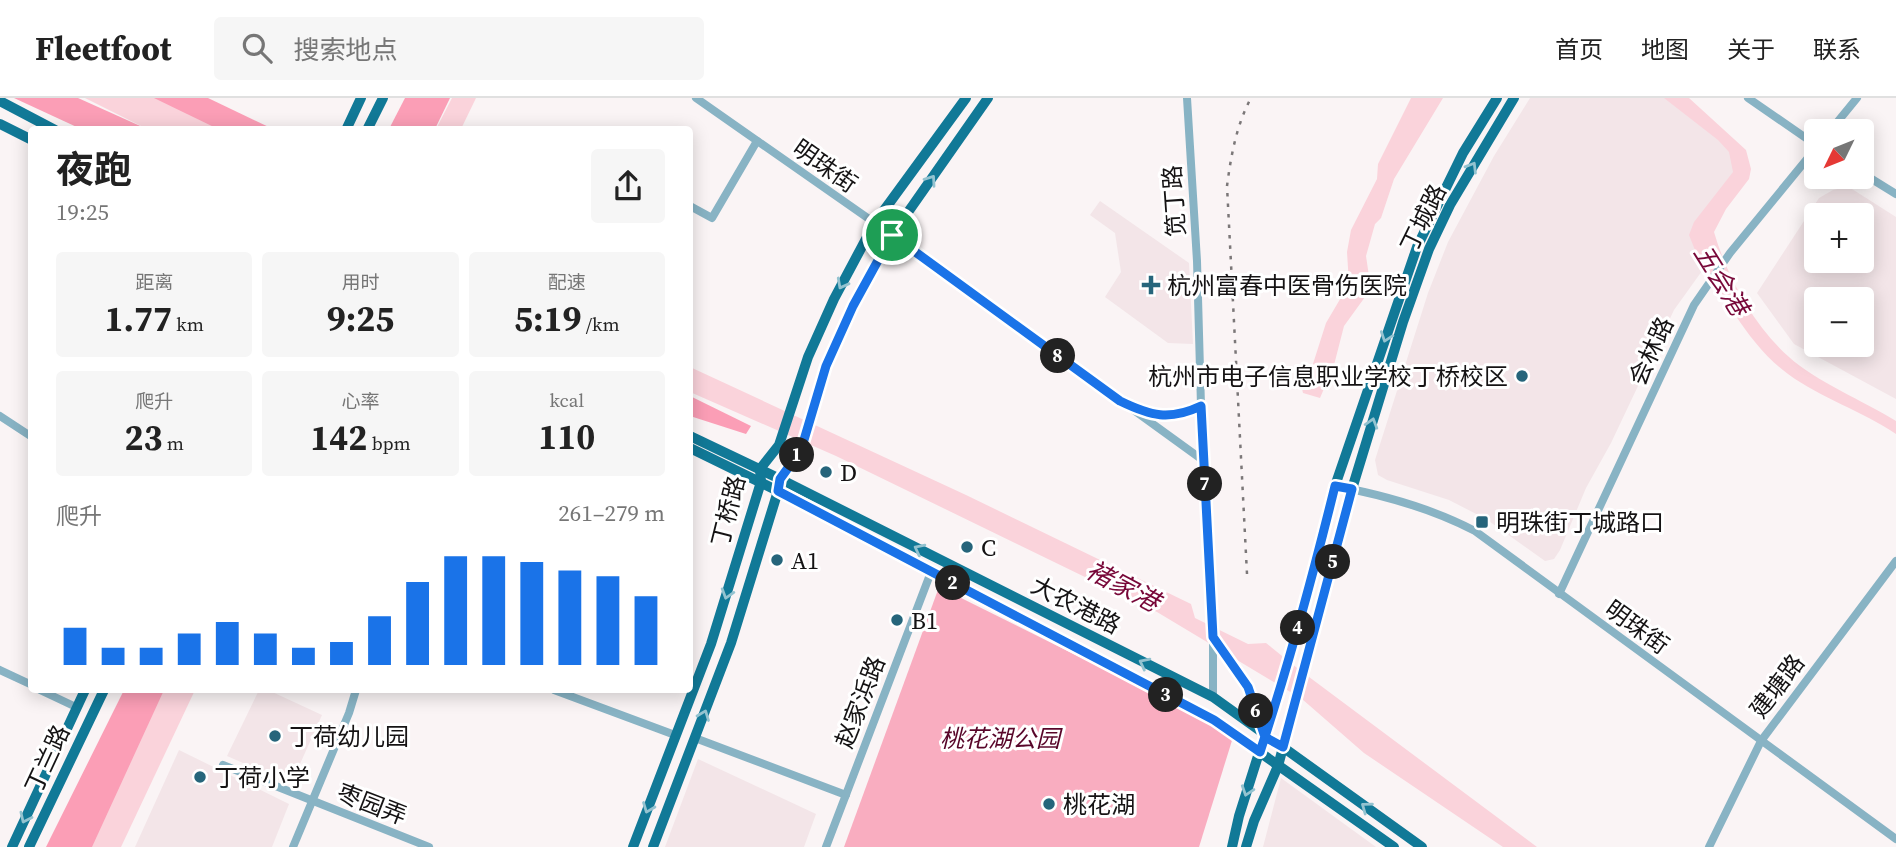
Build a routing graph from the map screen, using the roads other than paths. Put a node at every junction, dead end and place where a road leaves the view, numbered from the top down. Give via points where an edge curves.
1 (361, 98) edge
2 (383, 98) edge
3 (696, 98) edge
4 (966, 98) edge
5 (988, 98) edge
6 (1187, 98) edge
7 (1497, 98) edge
8 (1514, 98) edge
9 (1748, 98) edge
10 (1857, 98) edge
11 (0, 102) edge
12 (1840, 119) edge
13 (0, 124) edge
14 (47, 126) edge
15 (348, 126) edge
16 (369, 126) edge
17 (28, 138) edge
18 (1804, 138) edge
19 (757, 141) junction
20 (1804, 161) edge
21 (1874, 180) edge
22 (1896, 194) edge
23 (693, 208) edge
24 (874, 224) junction
25 (892, 235) junction
26 (1120, 401) junction
27 (1201, 406) junction
28 (0, 416) edge
29 (28, 434) edge
30 (693, 437) edge
31 (693, 450) edge
32 (1203, 461) junction
33 (760, 469) junction
34 (780, 479) junction
35 (761, 482) junction
36 (1335, 486) junction
37 (1352, 489) junction
38 (778, 491) junction
39 (1896, 561) edge
40 (931, 572) junction
41 (1559, 594) junction
42 (1213, 637) junction
43 (0, 670) edge
44 (28, 683) edge
45 (693, 690) edge
46 (46, 693) edge
47 (83, 693) edge
48 (103, 693) edge
49 (355, 693) edge
50 (562, 693) edge
51 (692, 693) edge
52 (1213, 697) junction
53 (76, 707) junction
54 (675, 735) junction
55 (1265, 737) junction
56 (695, 738) junction
57 (1761, 741) junction
58 (1283, 747) junction
59 (1260, 752) junction
60 (223, 765) dead end
61 (1278, 766) junction
62 (846, 795) junction
63 (311, 801) junction
64 (1896, 839) edge
65 (12, 847) edge
66 (29, 847) edge
67 (293, 847) edge
68 (429, 847) edge
69 (633, 847) edge
70 (653, 847) edge
71 (826, 847) edge
72 (1232, 847) edge
73 (1246, 847) edge
74 (1394, 847) edge
75 (1422, 847) edge
76 (1709, 847) edge

1 - 15 main road
2 - 16 main road
3 - 19 street, 明珠街
4 - 24 main road, 丁桥路
25 -> 5 main road, 丁桥路
6 - 27 street, 笕丁路
7 -> 36 main road, 丁城路 via 1463,153 1417,247
37 -> 8 main road, 丁城路 via 1429,249
9 - 18 street
10 - 12 street
11 - 14 main road
13 - 17 main road
19 - 23 street via 712,218
19 - 24 street, 明珠街
20 - 41 street, 会林路 via 1694,305
21 - 22 street
24 - 25 street, 明珠街
24 -> 33 main road, 丁桥路 via 808,357 779,445
25 - 26 street, 明珠街
25 - 34 main road, 丁桥路 via 826,366 801,450
26 - 27 street via 1163,416
26 - 32 street, 明珠街
27 - 32 street, 笕丁路
28 - 29 street
30 - 33 main road, 大农港路
31 - 35 main road, 大农港路
32 - 42 street, 笕丁路
33 - 34 main road, 大农港路
33 - 35 main road, 丁桥路
34 - 38 main road, 丁桥路
52 -> 34 main road, 大农港路
35 - 38 main road, 大农港路
35 -> 45 main road, 丁桥路
36 - 37 street, 明珠街
36 - 55 main road, 丁城路 via 1303,614
37 - 41 street, 明珠街 via 1448,517 1475,531
37 - 58 main road, 丁城路
38 - 40 main road, 大农港路
56 -> 38 main road, 丁桥路 via 731,643
39 - 57 street, 建塘路
40 - 59 main road, 大农港路 via 1214,720
40 - 62 street, 赵家浜路
41 - 57 street, 明珠街
42 - 52 street, 笕丁路
42 - 55 street via 1248,687
43 - 44 street
46 - 53 street
47 - 53 main road, 丁兰路
48 - 66 main road, 丁兰路
49 - 63 street
50 - 54 street
51 -> 54 main road, 丁桥路
52 - 55 main road, 大农港路
53 -> 65 main road, 丁兰路
54 -> 69 main road, 丁桥路
55 - 58 main road, 大农港路
55 - 59 main road, 丁城路
56 - 62 street
56 - 70 main road, 丁桥路
57 - 64 street, 明珠街
57 - 76 street, 建塘路
58 - 61 main road, 丁城路
75 -> 58 main road, 大农港路
59 - 61 main road, 大农港路
59 -> 72 main road, 丁城路
60 - 63 street, 枣园弄
61 - 73 main road, 丁城路
61 - 74 main road, 大农港路
62 - 71 street, 赵家浜路
63 - 67 street
63 - 68 street, 枣园弄

